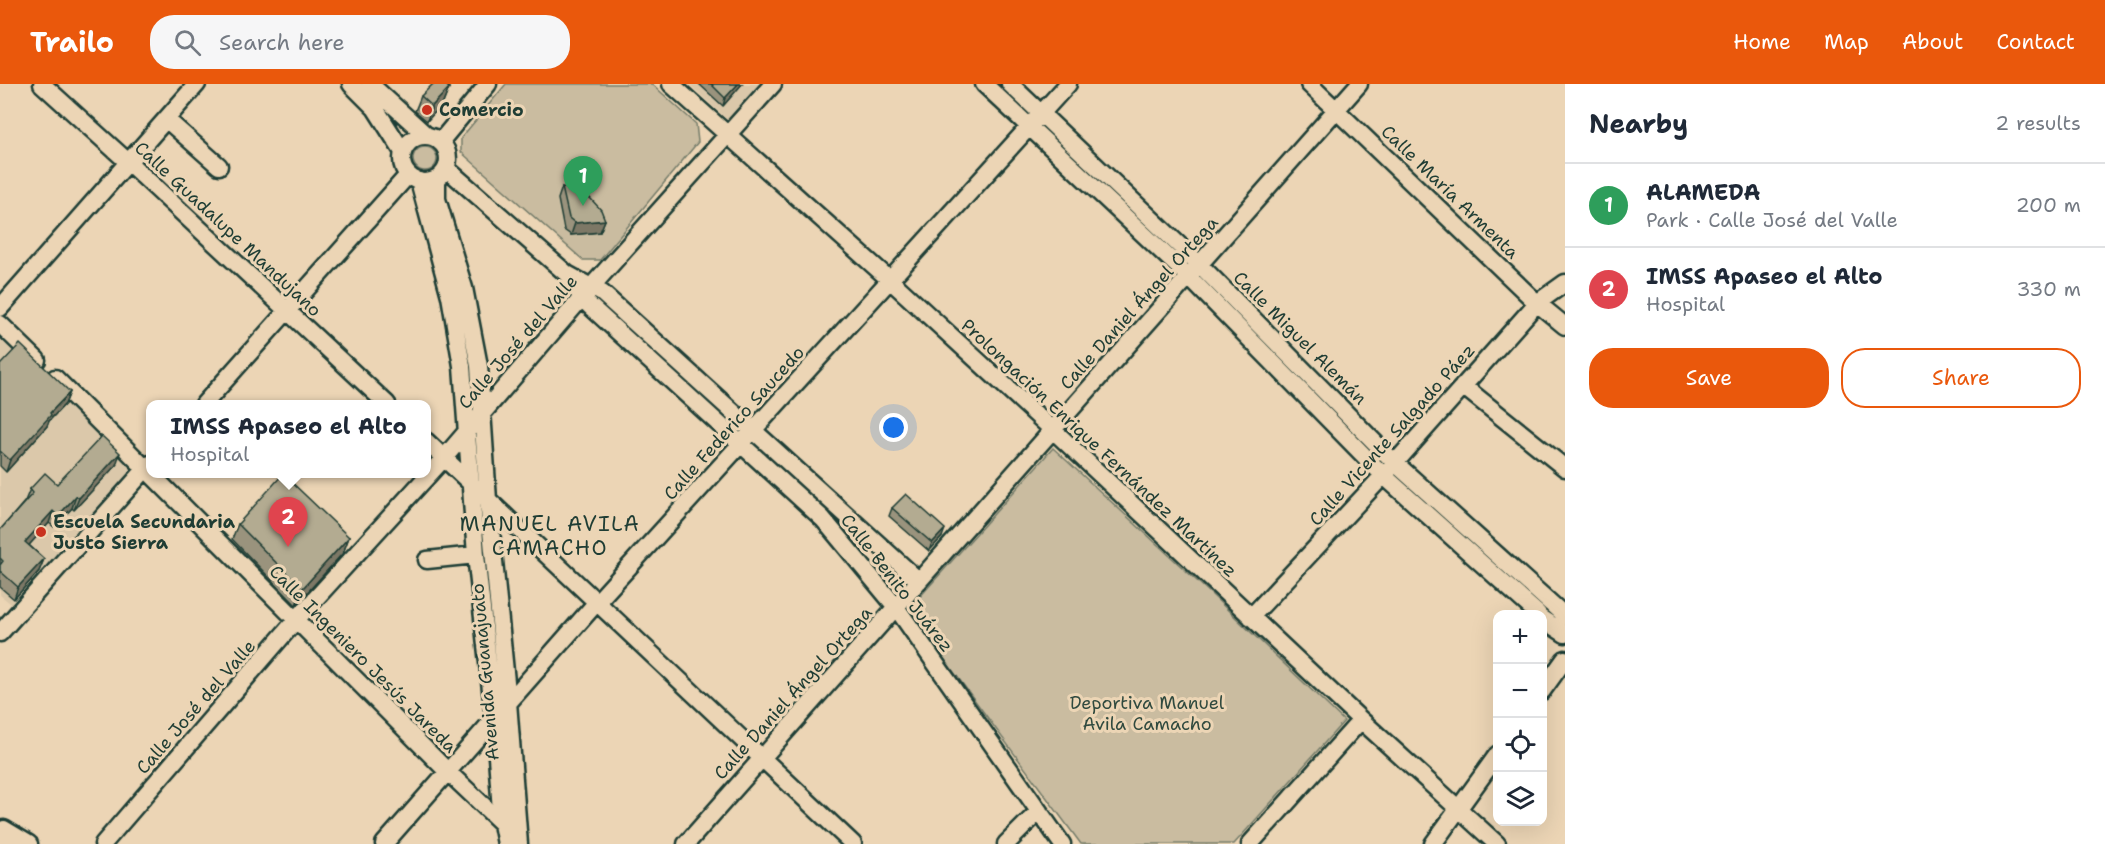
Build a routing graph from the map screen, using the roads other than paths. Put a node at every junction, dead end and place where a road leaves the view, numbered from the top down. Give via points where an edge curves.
1 (42, 84) edge
2 (197, 84) edge
3 (351, 84) edge
4 (370, 84) edge
5 (488, 84) edge
6 (671, 84) edge
7 (773, 84) edge
8 (984, 84) edge
9 (1010, 84) edge
10 (1068, 84) edge
11 (1309, 84) edge
12 (1359, 84) edge
13 (380, 103) junction
14 (1338, 110) junction
15 (1041, 113) junction
16 (166, 119) junction
17 (1029, 126) junction
18 (727, 134) junction
19 (434, 139) junction
20 (403, 152) junction
21 (128, 162) junction
22 (219, 166) dead end
23 (442, 174) junction
24 (413, 178) junction
25 (1195, 271) junction
26 (890, 280) junction
27 (1565, 283) edge
28 (586, 293) junction
29 (1537, 303) junction
30 (0, 308) edge
31 (287, 312) junction
32 (0, 324) edge
33 (1565, 327) edge
34 (1463, 386) junction
35 (208, 400) edge
36 (382, 400) edge
37 (483, 412) junction
38 (467, 430) junction
39 (1053, 430) junction
40 (753, 431) junction
41 (741, 444) junction
42 (431, 446) edge
43 (444, 458) junction
44 (146, 467) edge
45 (1565, 468) edge
46 (1389, 469) junction
47 (431, 472) edge
48 (146, 473) edge
49 (157, 478) edge
50 (426, 478) edge
51 (470, 484) junction
52 (488, 501) junction
53 (476, 555) junction
54 (427, 560) dead end
55 (919, 581) junction
56 (597, 602) junction
57 (896, 607) junction
58 (1533, 610) edge
59 (1565, 616) edge
60 (1251, 617) junction
61 (296, 620) junction
62 (1547, 622) edge
63 (0, 633) edge
64 (1565, 634) edge
65 (1565, 659) edge
66 (1547, 684) edge
67 (508, 702) junction
68 (494, 717) junction
69 (1361, 720) junction
70 (762, 757) junction
71 (1493, 760) edge
72 (448, 772) junction
73 (1458, 808) junction
74 (1039, 811) junction
75 (502, 824) junction
76 (0, 826) edge
77 (0, 837) edge
78 (1058, 842) edge
79 (517, 843) edge
80 (12, 844) edge
81 (29, 844) edge
82 (103, 844) edge
83 (384, 844) edge
84 (686, 844) edge
85 (853, 844) edge
86 (1006, 844) edge
87 (1250, 844) edge
88 (1433, 844) edge
89 (1497, 844) edge

1 - 21 street, Calle Guadalupe Mandujano
2 - 16 street
3 - 13 street
4 - 13 street
5 - 19 street
6 - 18 street, Prolongación Enrique Fernández Martínez
7 - 18 street, Calle José del Valle
8 - 17 street, Calle Miguel Alemán
9 - 15 street, Calle Miguel Alemán
10 - 15 street, Calle Federico Saucedo
11 - 14 street, Calle María Armenta
12 - 14 street, Calle Daniel Ángel Ortega
13 - 19 street
13 - 20 street
14 - 25 street, Calle Daniel Ángel Ortega
14 - 29 street, Calle María Armenta
15 - 17 street, Calle Federico Saucedo
15 - 25 street, Calle Miguel Alemán
16 - 21 street
16 - 22 street
17 - 25 street, Calle Miguel Alemán
17 - 26 street, Calle Federico Saucedo
18 - 26 street, Prolongación Enrique Fernández Martínez
18 - 28 street, Calle José del Valle
19 - 20 street via 412,140
19 - 23 street via 448,154
20 - 24 street via 404,168
21 - 30 street
21 - 31 street, Calle Guadalupe Mandujano
23 - 24 street via 428,182
23 - 28 street, Calle Benito Juárez
23 - 37 street, Avenida Guanajuato via 437,199 464,288 480,366
24 - 31 street
24 - 38 street, Avenida Guanajuato via 450,296 462,366
25 - 39 street, Calle Daniel Ángel Ortega
25 - 46 street, Calle Miguel Alemán
26 - 39 street, Prolongación Enrique Fernández Martínez
26 - 40 street, Calle Federico Saucedo
27 - 29 street, Calle Vicente Salgado Páez
28 - 37 street, Calle José del Valle
28 - 40 street, Calle Benito Juárez via 602,293
28 - 41 street, Calle Benito Juárez
29 - 33 street, Calle María Armenta
29 - 34 street, Calle Vicente Salgado Páez
31 - 35 street
31 - 36 street, Calle Guadalupe Mandujano
32 - 44 street, Calle Ingeniero Jesús Jareda
34 - 45 street
34 - 46 street, Calle Vicente Salgado Páez
37 - 38 street, Calle José del Valle
37 - 52 street, Avenida Guanajuato
38 - 43 street, Calle José del Valle
38 - 51 street, Avenida Guanajuato
39 - 55 street, Calle Daniel Ángel Ortega
39 - 60 street, Prolongación Enrique Fernández Martínez
40 - 41 street, Calle Federico Saucedo
40 - 55 street, Calle Benito Juárez
41 - 56 street, Calle Federico Saucedo
41 - 57 street, Calle Benito Juárez via 823,519
42 - 43 street
43 - 47 street, Calle José del Valle
43 - 51 street
46 - 58 street, Calle Miguel Alemán
46 - 59 street, Calle Miguel Alemán
46 - 60 street, Calle Vicente Salgado Páez
48 - 63 street
49 - 61 street, Calle Ingeniero Jesús Jareda
50 - 61 street, Calle José del Valle
51 - 52 street
51 - 53 street, Avenida Guanajuato
52 - 56 street
52 - 67 street, Avenida Guanajuato
53 - 54 street
53 - 68 street, Avenida Guanajuato
55 - 57 street, Calle Daniel Ángel Ortega
56 - 67 street, Calle Federico Saucedo
56 - 70 street
57 - 70 street, Calle Daniel Ángel Ortega
57 - 74 street, Calle Benito Juárez
60 - 69 street, Prolongación Enrique Fernández Martínez
61 - 72 street, Calle Ingeniero Jesús Jareda
61 - 82 street, Calle José del Valle
62 - 64 street
65 - 66 street
67 - 68 street, Calle Federico Saucedo
67 - 79 street, Avenida Guanajuato
68 - 72 street, Calle Federico Saucedo
68 - 75 street, Avenida Guanajuato
69 - 73 street, Prolongación Enrique Fernández Martínez
69 - 87 street
70 - 84 street, Calle Daniel Ángel Ortega
70 - 85 street
71 - 73 street
72 - 75 street, Calle Ingeniero Jesús Jareda
72 - 83 street, Calle Federico Saucedo
73 - 88 street
73 - 89 street, Prolongación Enrique Fernández Martínez
74 - 78 street, Calle Benito Juárez
74 - 86 street
75 - 79 street, Calle Ingeniero Jesús Jareda
76 - 81 street
77 - 80 highway

